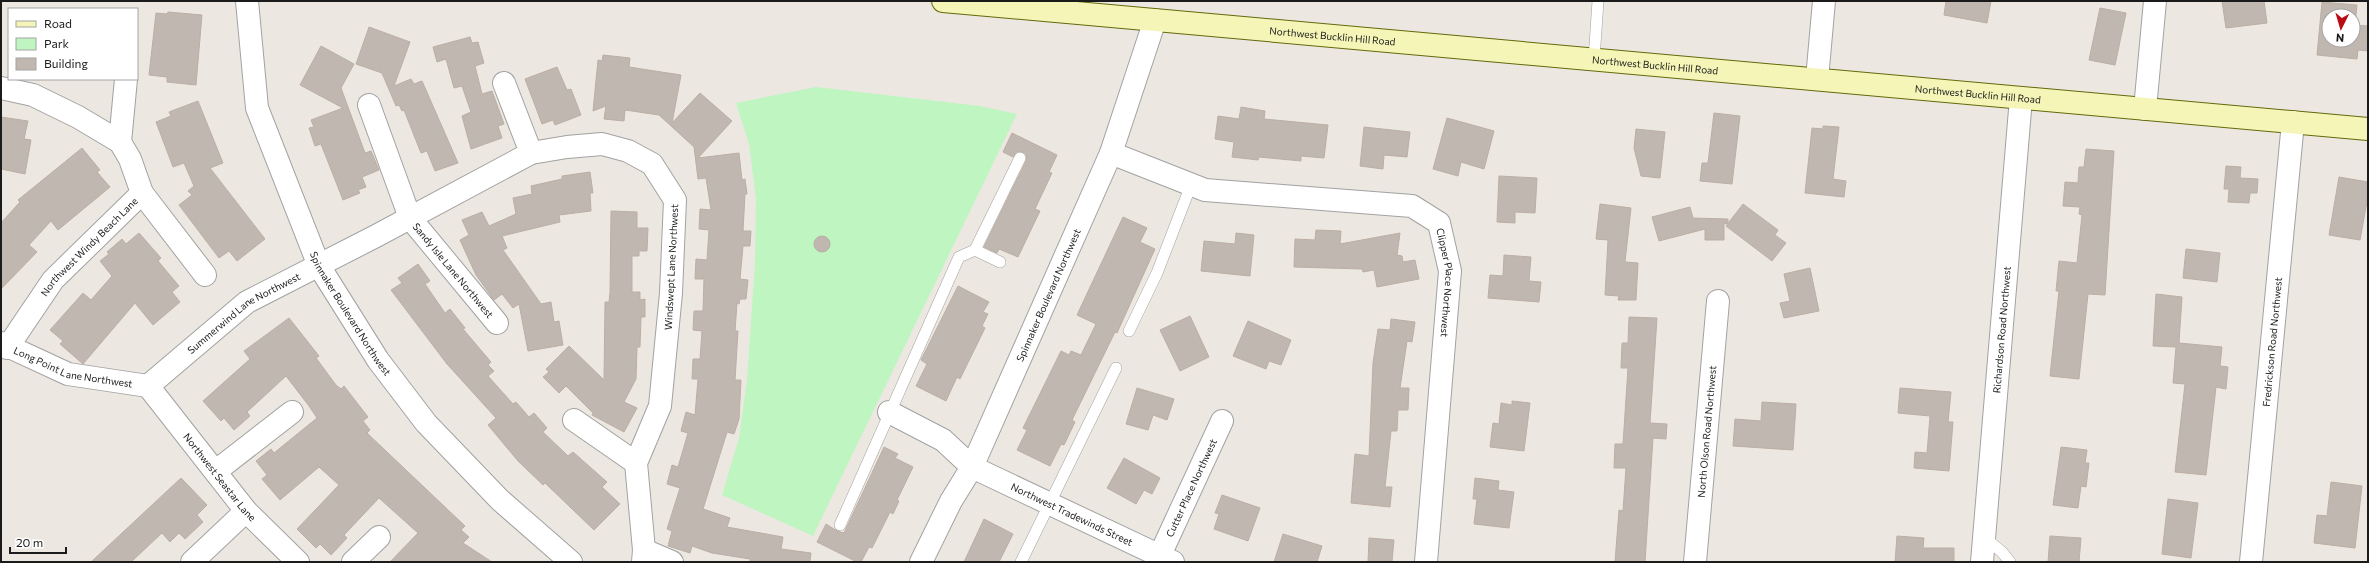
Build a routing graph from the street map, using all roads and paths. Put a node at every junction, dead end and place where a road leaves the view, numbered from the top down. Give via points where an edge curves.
1 (247, 1) edge
2 (943, 1) edge
3 (1598, 1) edge
4 (1824, 1) edge
5 (2155, 1) edge
6 (1155, 20) junction
7 (1594, 59) junction
8 (1817, 79) junction
9 (126, 80) edge
10 (504, 84) dead end
11 (1, 88) edge
12 (2021, 98) junction
13 (370, 105) dead end
14 (2145, 109) junction
15 (2293, 122) junction
16 (2368, 129) edge
17 (120, 142) junction
18 (531, 153) junction
19 (1111, 153) junction
20 (1020, 158) dead end
21 (1191, 185) junction
22 (142, 193) junction
23 (410, 218) junction
24 (976, 250) junction
25 (1000, 262) dead end
26 (319, 266) junction
27 (205, 275) dead end
28 (1718, 301) dead end
29 (497, 323) dead end
30 (1129, 331) dead end
31 (4, 345) edge
32 (1116, 368) dead end
33 (148, 386) junction
34 (292, 412) dead end
35 (889, 412) junction
36 (574, 420) dead end
37 (1222, 421) dead end
38 (636, 463) junction
39 (972, 467) junction
40 (216, 471) junction
41 (1048, 504) junction
42 (246, 511) junction
43 (840, 525) dead end
44 (379, 537) dead end
45 (1984, 537) junction
46 (644, 556) edge
47 (1166, 559) edge
48 (192, 562) edge
49 (298, 562) edge
50 (353, 562) edge
51 (571, 562) edge
52 (672, 562) edge
53 (921, 562) edge
54 (1021, 562) edge
55 (1426, 562) edge
56 (1695, 562) edge
57 (1982, 562) edge
58 (2010, 562) edge
59 (2251, 562) edge

1 - 26 street, Spinnaker Boulevard Northwest via 257,108
2 - 6 main road, Northwest Bucklin Hill Road
3 - 7 lane
4 - 8 street
5 - 14 street
6 - 7 main road, Northwest Bucklin Hill Road
6 - 19 street, Spinnaker Boulevard Northwest
7 - 8 main road, Northwest Bucklin Hill Road
8 - 12 main road, Northwest Bucklin Hill Road
9 - 17 street
10 - 18 street
11 - 17 street via 33,95 78,117
12 - 14 main road, Northwest Bucklin Hill Road
12 - 45 street, Richardson Road Northwest
13 - 23 street
14 - 15 main road, Northwest Bucklin Hill Road
15 - 16 main road, Northwest Bucklin Hill Road
15 - 59 street, Fredrickson Road Northwest
17 - 22 street via 130,159
18 - 23 street, Windswept Lane Northwest
18 - 38 street, Windswept Lane Northwest via 602,144 628,151 652,164 675,200 671,293 660,406
19 - 21 street, Clipper Place Northwest
19 - 39 street, Spinnaker Boulevard Northwest
20 - 24 lane
21 - 30 lane via 1157,273
21 - 55 street, Clipper Place Northwest via 1206,190 1412,206 1439,223 1450,271
22 - 27 street, Northwest Windy Beach Lane
22 - 31 street, Northwest Windy Beach Lane via 53,280
23 - 26 street, Summerwind Lane Northwest
23 - 29 street, Sandy Isle Lane Northwest
24 - 25 lane
24 - 35 lane via 959,257
26 - 33 street, Summerwind Lane Northwest via 247,302
26 - 51 street, Spinnaker Boulevard Northwest via 378,360 426,423 500,500
28 - 56 street, North Olson Road Northwest
31 - 33 street, Long Point Lane Northwest via 68,374
32 - 41 lane
33 - 40 street, Northwest Seastar Lane
34 - 40 street
35 - 39 street, Northwest Tradewinds Street via 943,440
35 - 43 lane
36 - 38 street
37 - 47 street, Cutter Place Northwest
38 - 46 street, Windswept Lane Northwest
39 - 41 street, Northwest Tradewinds Street
39 - 53 street, Spinnaker Boulevard Northwest via 951,501
40 - 42 street, Northwest Seastar Lane
41 - 47 street, Northwest Tradewinds Street
41 - 54 lane
42 - 48 street
42 - 49 street, Northwest Seastar Lane
44 - 50 street
45 - 57 street, Richardson Road Northwest
45 - 58 lane
46 - 52 street

